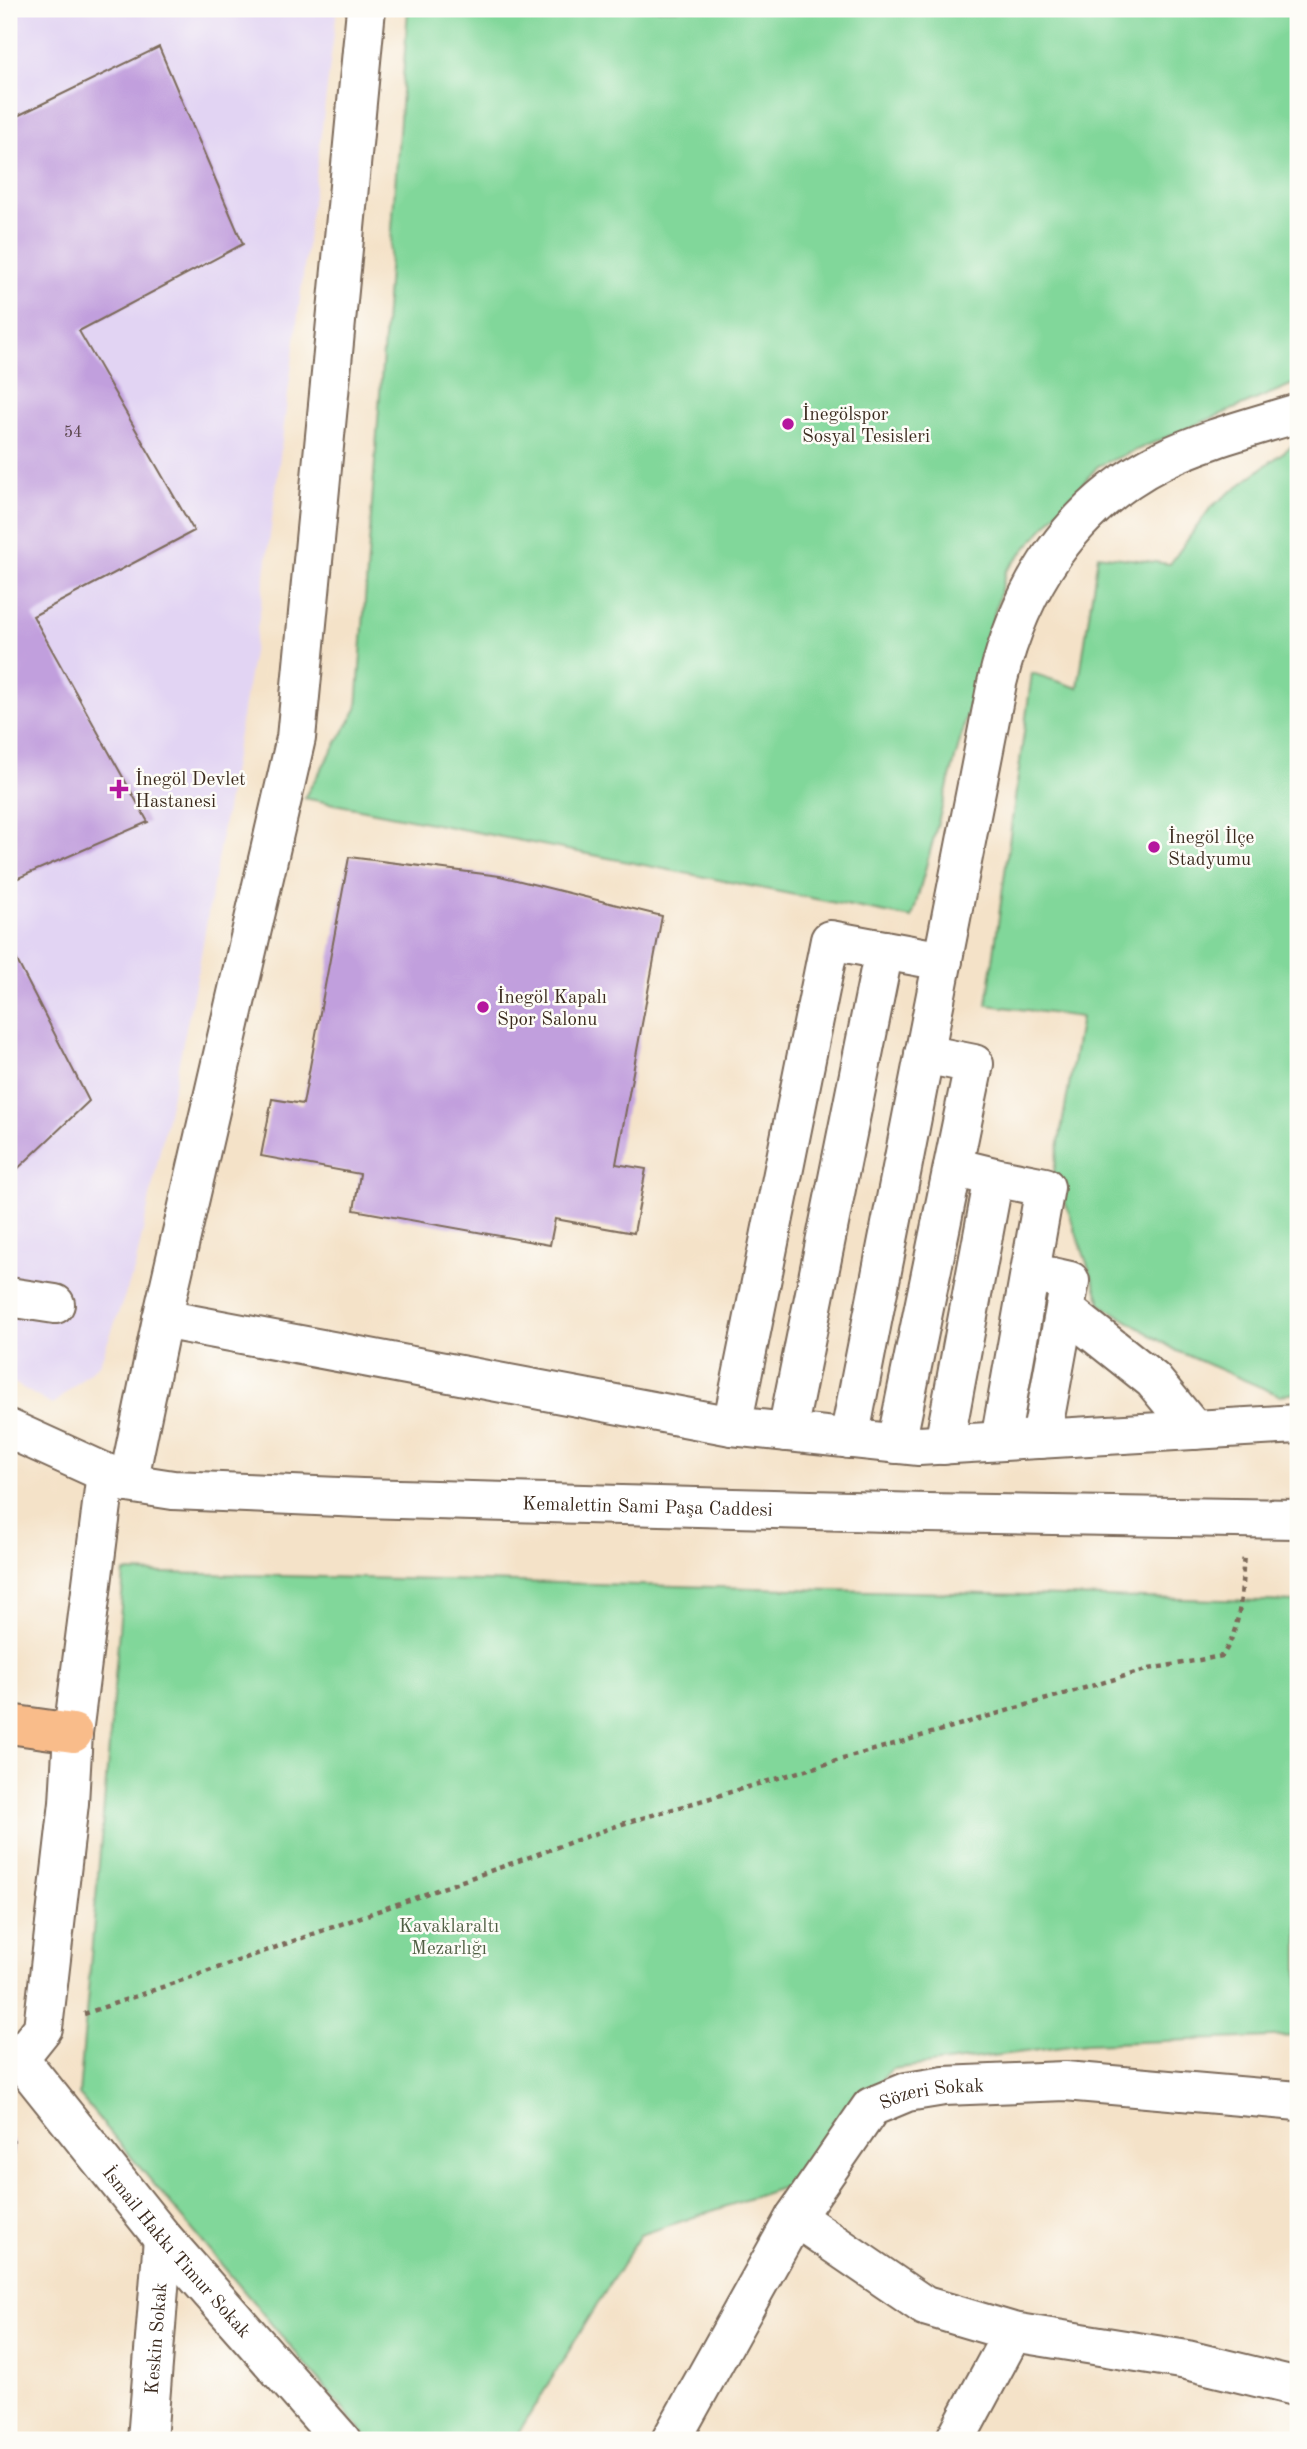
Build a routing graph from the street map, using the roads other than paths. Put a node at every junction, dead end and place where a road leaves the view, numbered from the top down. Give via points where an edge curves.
1 (366, 9) edge
2 (1298, 413) edge
3 (884, 950) junction
4 (943, 961) junction
5 (924, 1054) junction
6 (953, 1167) junction
7 (994, 1177) junction
8 (1030, 1272) junction
9 (9, 1297) edge
10 (55, 1304) dead end
11 (1065, 1310) junction
12 (162, 1319) junction
13 (1298, 1424) edge
14 (732, 1426) junction
15 (9, 1429) edge
16 (1194, 1430) junction
17 (787, 1432) junction
18 (849, 1439) junction
19 (1041, 1439) junction
20 (1000, 1441) junction
21 (896, 1444) junction
22 (944, 1445) junction
23 (117, 1478) junction
24 (1298, 1519) edge
25 (9, 1724) edge
26 (74, 1733) junction
27 (14, 2060) edge
28 (1298, 2101) edge
29 (795, 2217) junction
30 (163, 2238) junction
31 (1013, 2332) junction
32 (1298, 2387) edge
33 (147, 2440) edge
34 (341, 2440) edge
35 (671, 2440) edge
36 (955, 2440) edge

1 - 12 street via 296,738
2 - 4 street via 1161,460 1103,500 1054,551 1029,592 1006,647
3 - 4 street
3 - 14 street via 830,940
3 - 17 street
4 - 5 street
5 - 6 street via 974,1064
5 - 18 street
6 - 7 street
6 - 21 street
7 - 8 street via 1045,1187
7 - 22 street
8 - 11 street via 1070,1281
8 - 20 street
9 - 10 street
11 - 16 street via 1153,1380
11 - 19 street
12 - 14 street
12 - 23 street
13 - 16 street
14 - 17 street
15 - 23 street, Kemalettin Sami Paşa Caddesi
16 - 19 street
17 - 18 street
18 - 21 street
19 - 20 street
20 - 22 street
21 - 22 street
23 - 24 street, Kemalettin Sami Paşa Caddesi via 186,1491 362,1498
23 - 26 street
25 - 26 main road
26 - 27 street via 43,2028
27 - 30 street, İsmail Hakkı Timur Sokak
28 - 29 street, Sözeri Sokak via 1065,2081 998,2082 907,2092 871,2107
29 - 31 street via 925,2306
29 - 35 street, Sözeri Sokak
30 - 33 street, Keskin Sokak
30 - 34 street, İsmail Hakkı Timur Sokak
31 - 32 street via 1187,2360
31 - 36 street

